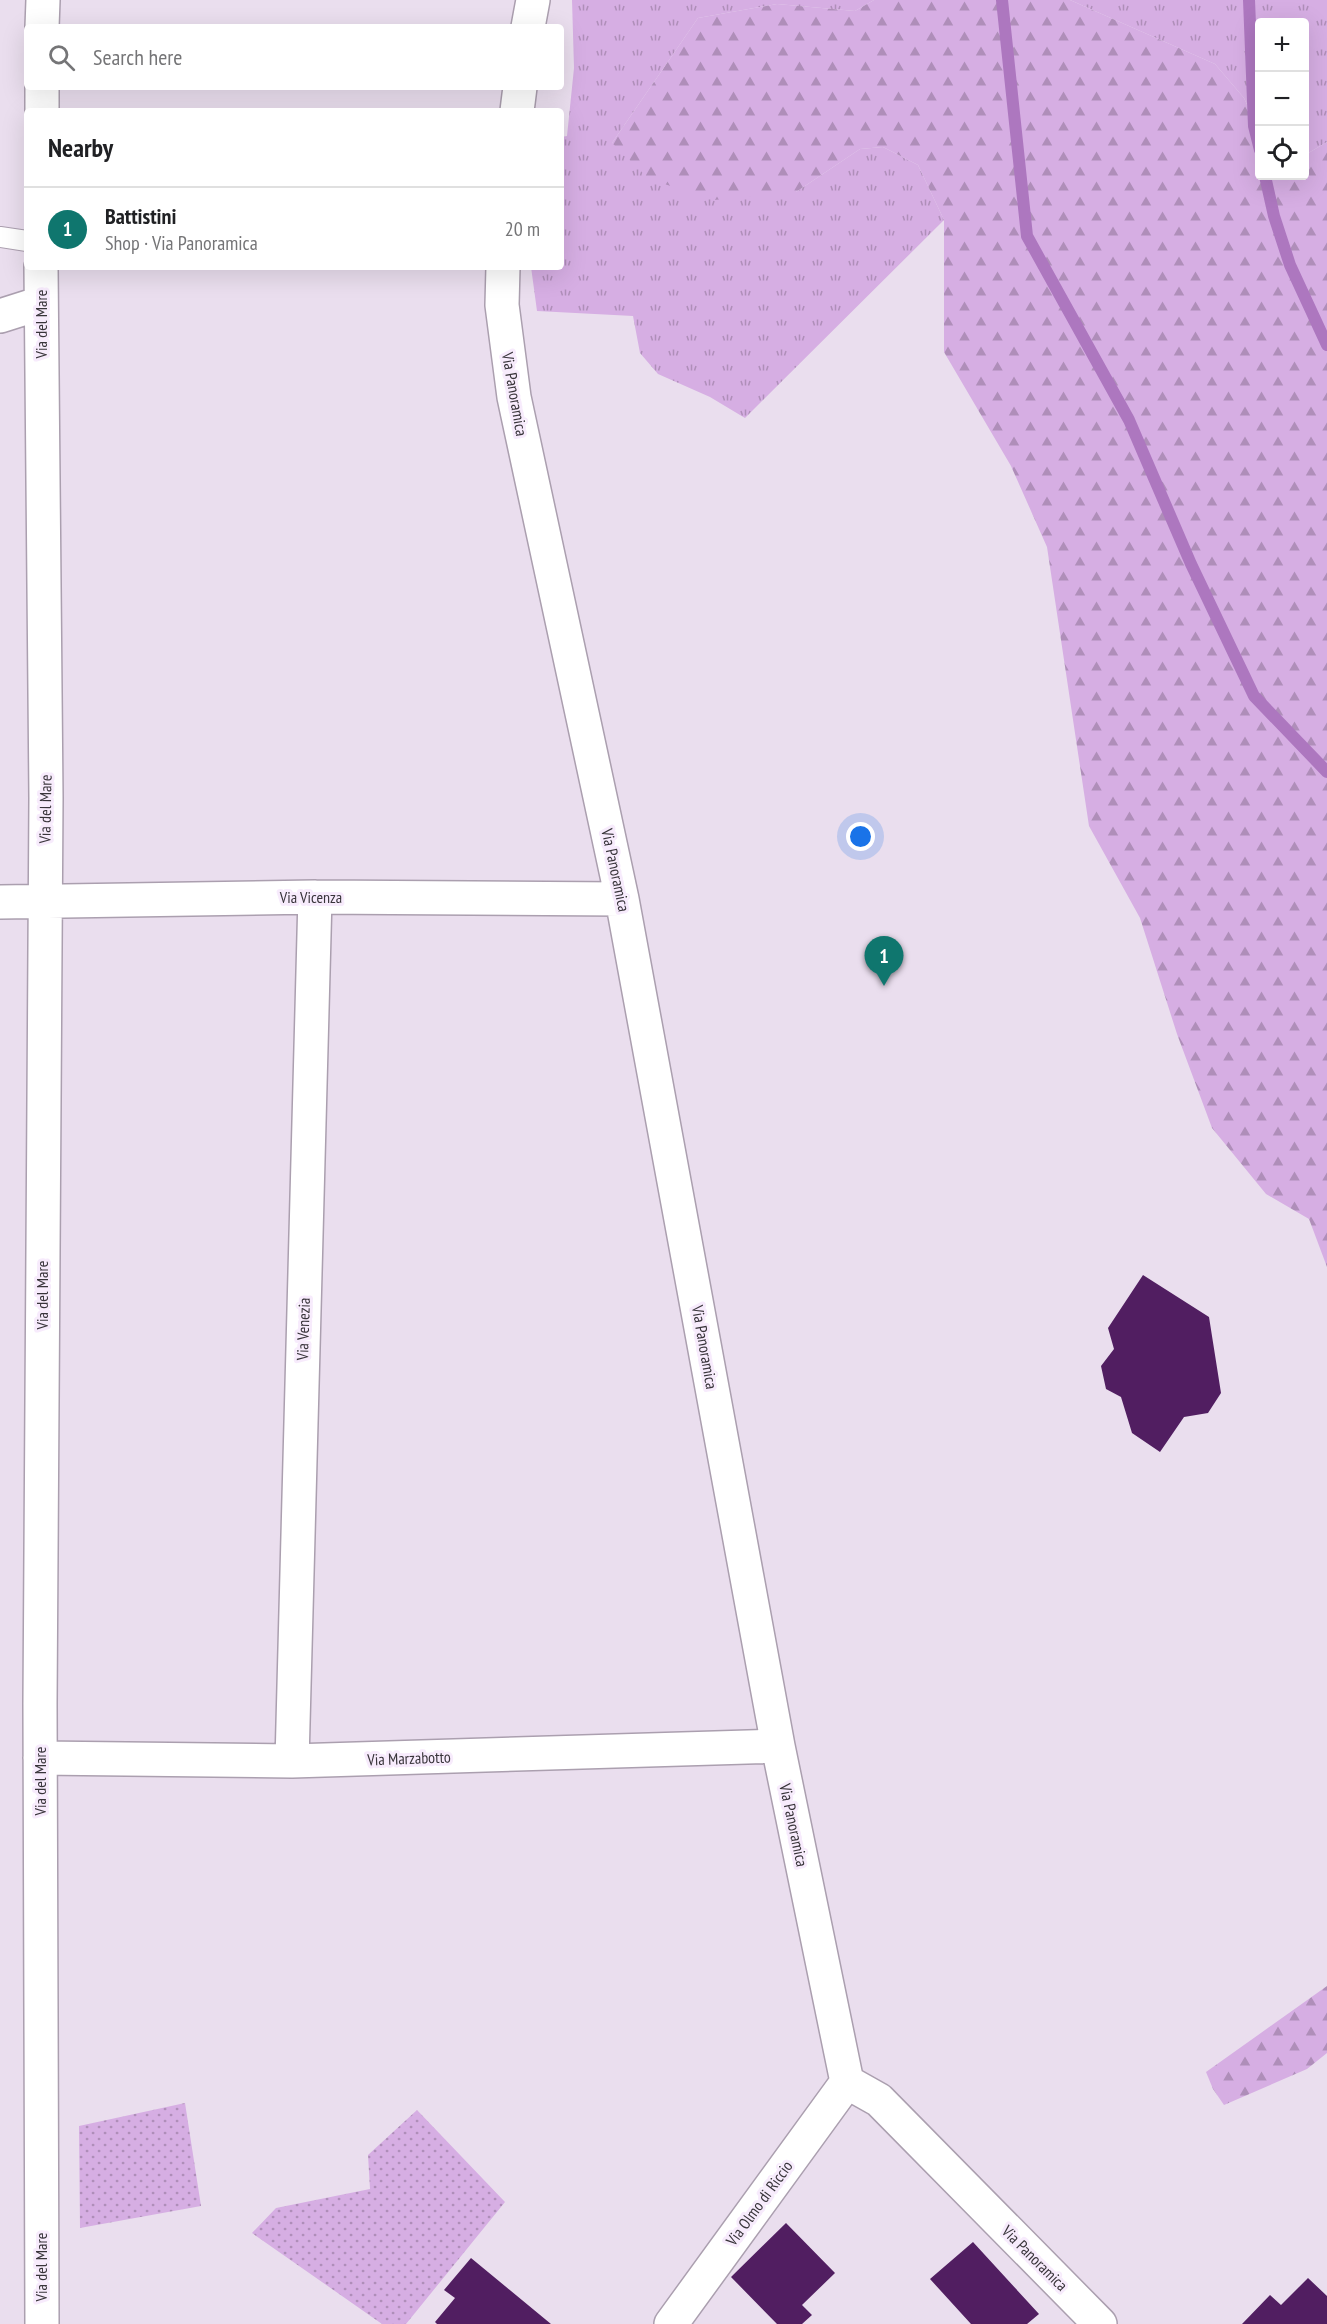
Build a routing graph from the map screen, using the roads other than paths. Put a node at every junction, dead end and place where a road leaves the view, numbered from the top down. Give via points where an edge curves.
1 (43, 0) edge
2 (533, 0) edge
3 (42, 24) edge
4 (529, 24) edge
5 (42, 90) edge
6 (520, 90) edge
7 (42, 108) edge
8 (517, 108) edge
9 (0, 237) edge
10 (24, 241) edge
11 (41, 270) edge
12 (503, 270) edge
13 (41, 303) junction
14 (0, 316) edge
15 (315, 897) junction
16 (622, 899) junction
17 (44, 901) junction
18 (0, 902) edge
19 (778, 1746) junction
20 (40, 1758) junction
21 (292, 1761) junction
22 (847, 2082) junction
23 (42, 2324) edge
24 (671, 2324) edge
25 (1100, 2324) edge

1 - 3 street
2 - 4 street
5 - 7 street
6 - 8 street
9 - 10 lane
11 - 13 street, Via del Mare
12 - 16 street, Via Panoramica via 502,304 514,397
13 - 14 street
13 - 17 street, Via del Mare
15 - 16 street, Via Vicenza
15 - 17 street, Via Vicenza
15 - 21 street, Via Venezia
16 - 19 street, Via Panoramica
17 - 18 street, Via Vicenza
17 - 20 street, Via del Mare
19 - 21 street, Via Marzabotto
19 - 22 street, Via Panoramica
20 - 21 street, Via Marzabotto
20 - 23 street, Via del Mare
22 - 24 street, Via Olmo di Riccio
22 - 25 street, Via Panoramica via 879,2100

